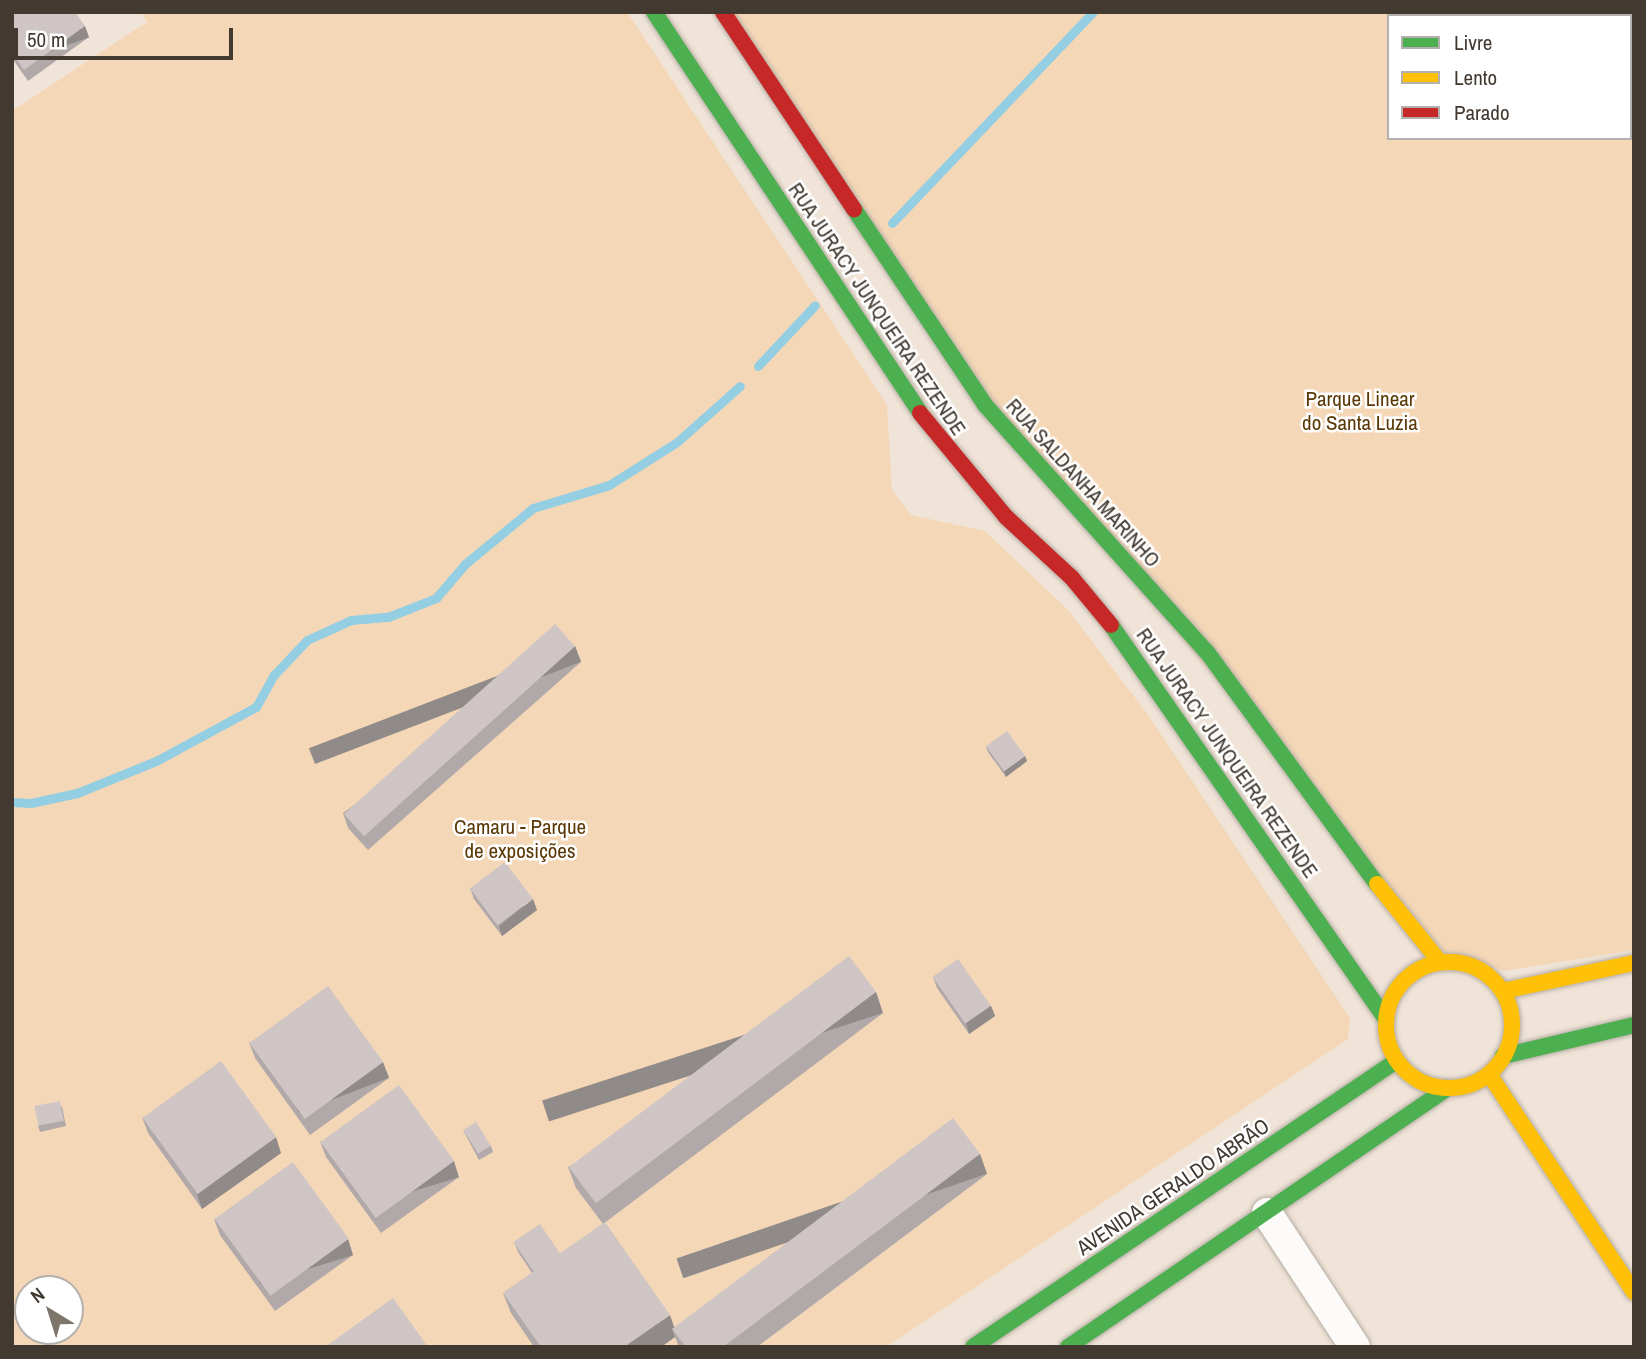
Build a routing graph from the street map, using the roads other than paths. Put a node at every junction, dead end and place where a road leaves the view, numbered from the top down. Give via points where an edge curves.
1 (654, 12) edge
2 (723, 12) edge
3 (1440, 962) junction
4 (1634, 963) edge
5 (1503, 991) junction
6 (1385, 1018) junction
7 (1634, 1025) edge
8 (1503, 1056) junction
9 (1396, 1061) junction
10 (1489, 1074) junction
11 (1448, 1088) junction
12 (1267, 1213) junction
13 (1634, 1292) edge
14 (973, 1347) edge
15 (1068, 1347) edge
16 (1355, 1347) edge

1 - 6 main road, RUA JURACY JUNQUEIRA REZENDE via 892,376 955,460 1006,517 1072,578 1128,644
2 - 3 main road, RUA SALDANHA MARINHO via 985,405 1207,652 1387,898
3 - 5 main road via 1461,962 1482,970
3 - 6 main road via 1419,968 1402,982
4 - 5 main road
5 - 8 main road via 1513,1025
6 - 9 main road via 1386,1038
7 - 8 main road
8 - 10 main road
9 - 11 main road via 1423,1084
9 - 14 main road, AVENIDA GERALDO ABRÃO via 1026,1320
10 - 11 main road via 1463,1087
10 - 13 main road
11 - 12 main road
12 - 15 main road
12 - 16 street

